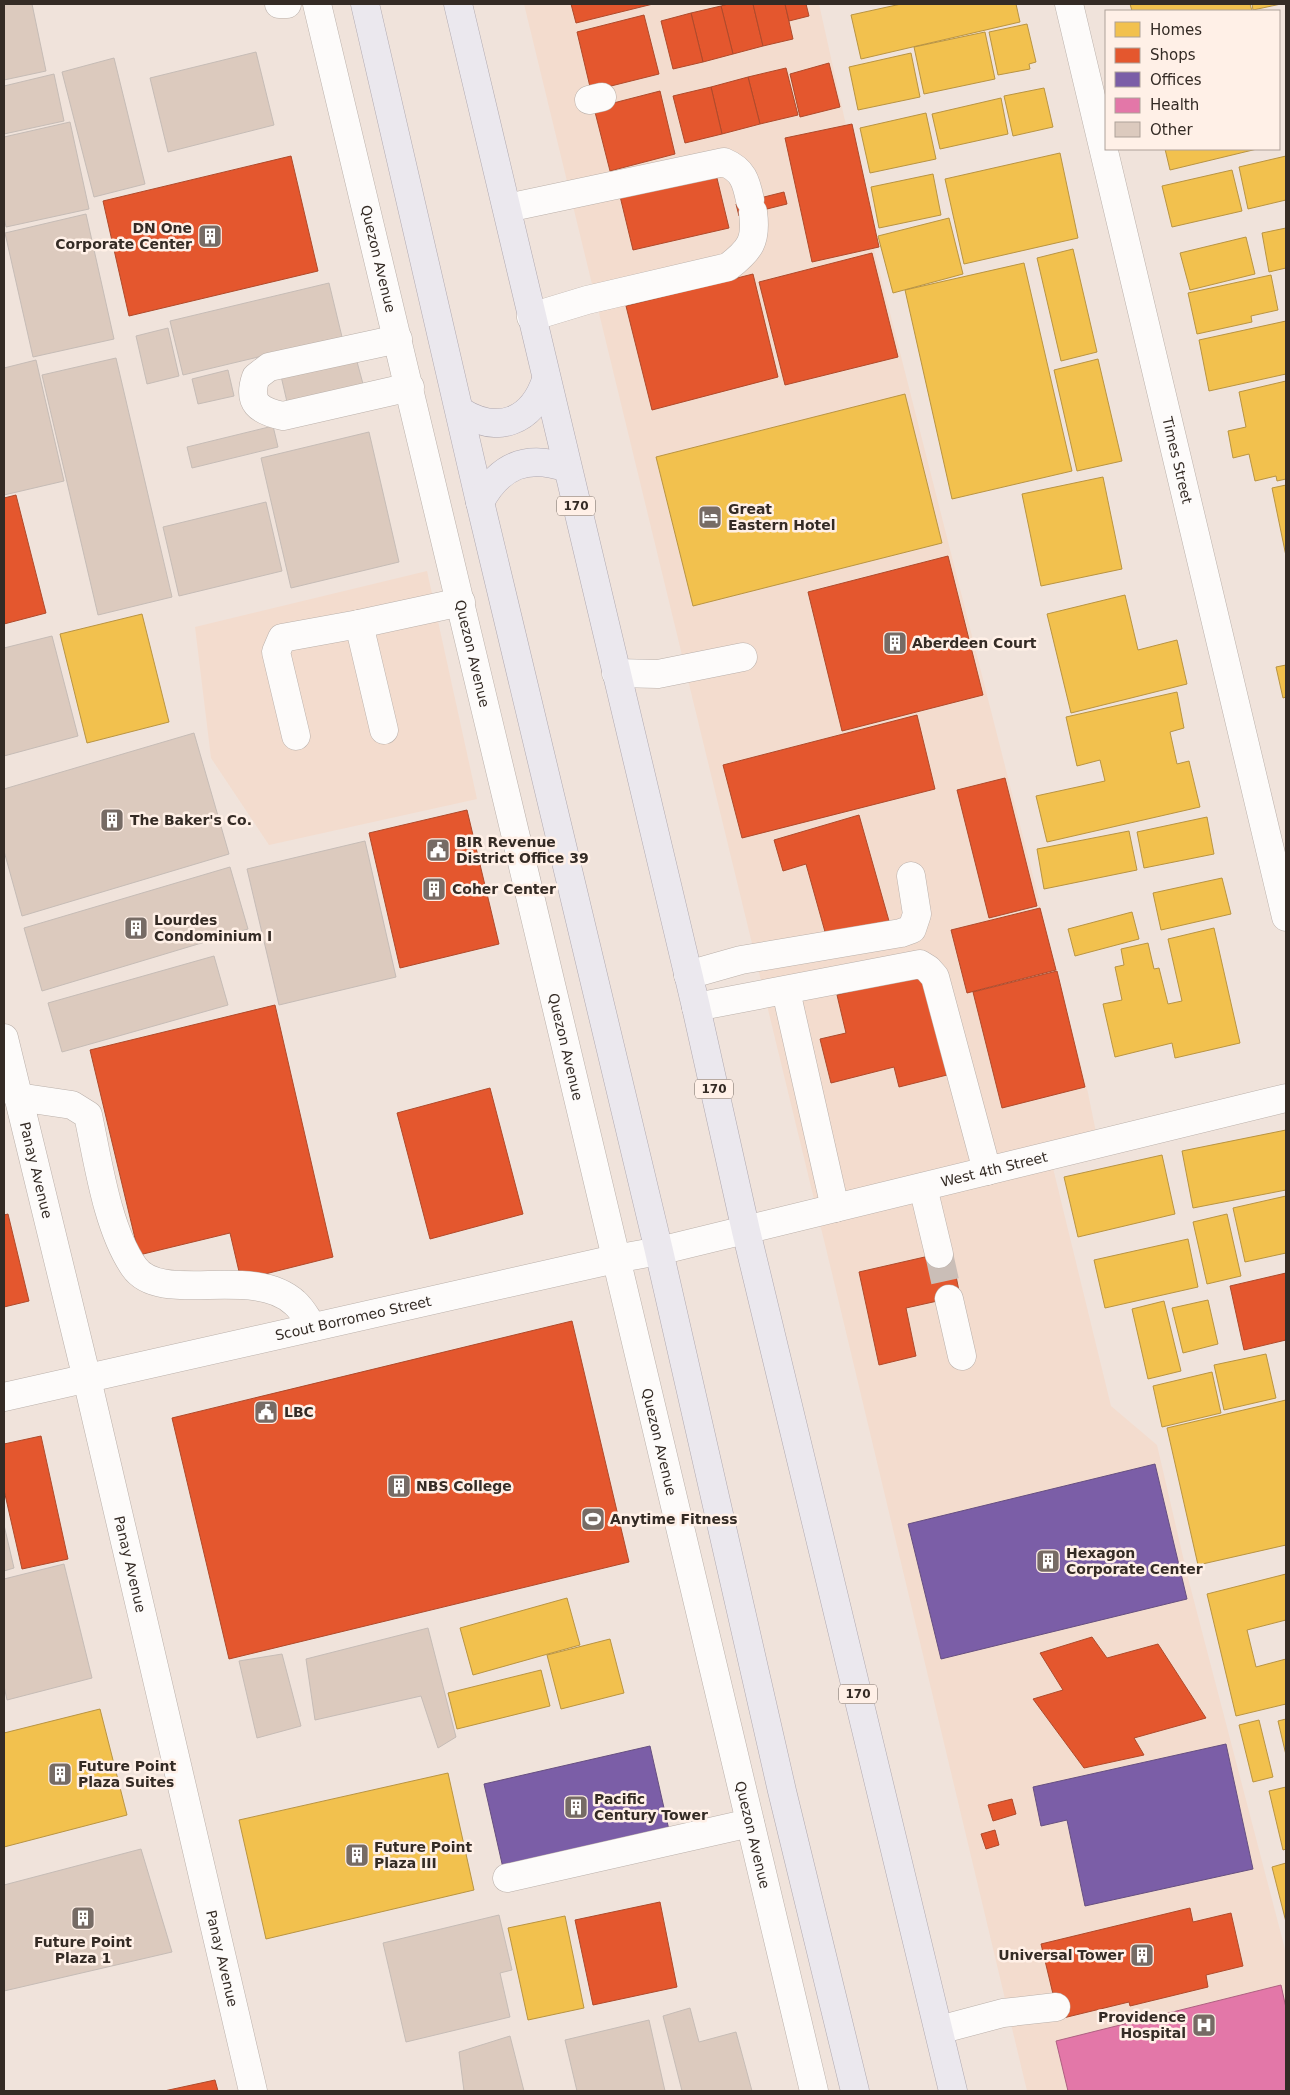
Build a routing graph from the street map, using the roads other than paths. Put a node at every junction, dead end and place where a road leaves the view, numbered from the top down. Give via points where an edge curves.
1 (279, 4) edge
2 (287, 4) edge
3 (317, 4) edge
4 (365, 4) edge
5 (458, 4) edge
6 (1069, 4) edge
7 (507, 208) junction
8 (531, 317) junction
9 (398, 339) junction
10 (546, 380) junction
11 (410, 387) junction
12 (460, 411) junction
13 (567, 468) junction
14 (480, 502) junction
15 (461, 602) junction
16 (359, 624) junction
17 (743, 657) dead end
18 (616, 673) junction
19 (384, 730) dead end
20 (296, 736) dead end
21 (911, 876) dead end
22 (1286, 917) edge
23 (688, 975) junction
24 (786, 991) junction
25 (696, 1007) junction
26 (4, 1038) edge
27 (18, 1097) junction
28 (1286, 1098) edge
29 (14, 1130) edge
30 (987, 1171) junction
31 (923, 1187) junction
32 (835, 1208) junction
33 (746, 1231) junction
34 (702, 1241) joint
35 (659, 1251) junction
36 (939, 1254) tunnel mouth
37 (615, 1259) junction
38 (949, 1299) tunnel mouth
39 (313, 1327) junction
40 (962, 1356) dead end
41 (87, 1379) junction
42 (4, 1398) edge
43 (750, 1823) junction
44 (507, 1878) dead end
45 (1056, 2007) dead end
46 (939, 2030) junction
47 (253, 2091) edge
48 (814, 2091) edge
49 (855, 2091) edge
50 (953, 2091) edge

1 - 2 street
3 - 9 street, Quezon Avenue
4 - 12 main road
5 - 7 main road, 170
6 - 22 street, Times Street
7 - 8 main road, 170
7 - 8 street via 724,162 737,168 745,179 752,206 756,231 752,242 744,255 728,267 587,300
8 - 10 main road, 170
9 - 11 street, Quezon Avenue
9 - 11 street via 269,367 256,377 253,394 258,407 283,416
10 - 12 main road via 541,396 532,408 504,423 481,422
10 - 13 main road, 170
11 - 15 street, Quezon Avenue
12 - 14 main road
13 - 14 main road via 552,463 523,463 497,477
13 - 18 main road, 170
14 - 35 main road
15 - 16 street
15 - 37 street, Quezon Avenue
16 - 19 street
16 - 20 street via 282,638 276,652
17 - 18 street via 658,674
18 - 23 main road, 170
21 - 23 street via 917,914 912,929 741,960
23 - 25 main road, 170
24 - 25 street
24 - 30 street via 900,966 920,964 928,969 935,977
24 - 32 street
25 - 33 main road, 170
26 - 27 street, Panay Avenue
27 - 29 street, Panay Avenue
27 - 39 street via 72,1106 88,1115 117,1237 135,1269 155,1281 181,1286 259,1285 295,1302
28 - 30 street, West 4th Street
29 - 41 street, Panay Avenue
30 - 31 street, West 4th Street
31 - 32 street, West 4th Street
31 - 36 street
32 - 33 street, West 4th Street
33 - 34 street, West 4th Street
33 - 46 main road, 170
34 - 35 street, Scout Borromeo Street
35 - 37 street, Scout Borromeo Street
35 - 49 main road via 782,1791
37 - 39 street, Scout Borromeo Street
37 - 43 street, Quezon Avenue
38 - 40 street
39 - 41 street, Scout Borromeo Street
41 - 42 street, Scout Borromeo Street
41 - 47 street, Panay Avenue
43 - 44 street
43 - 48 street, Quezon Avenue
45 - 46 street via 1003,2013
46 - 50 main road, 170

